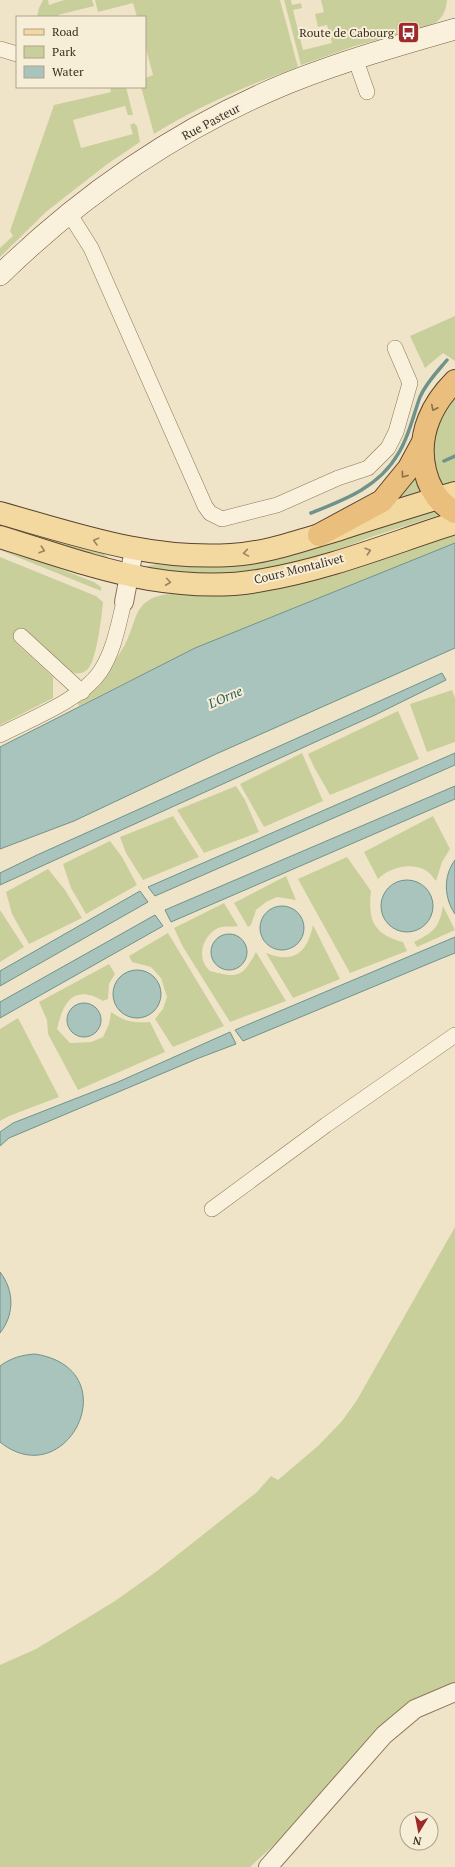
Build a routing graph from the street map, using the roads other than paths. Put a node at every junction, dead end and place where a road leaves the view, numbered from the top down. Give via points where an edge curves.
1 (455, 29) edge
2 (0, 49) edge
3 (16, 54) edge
4 (355, 58) junction
5 (367, 92) dead end
6 (66, 214) junction
7 (0, 275) edge
8 (395, 348) dead end
9 (455, 381) edge
10 (423, 441) junction
11 (446, 496) edge
12 (0, 507) edge
13 (455, 512) edge
14 (0, 513) edge
15 (455, 523) edge
16 (46, 526) junction
17 (319, 535) junction
18 (0, 537) edge
19 (134, 550) junction
20 (129, 575) junction
21 (124, 602) joint
22 (21, 636) dead end
23 (82, 692) junction
24 (0, 735) edge
25 (455, 1035) edge
26 (212, 1209) dead end
27 (455, 1692) edge
28 (268, 1867) edge

1 - 4 main road, Rue Pasteur
2 - 3 street
4 - 5 street
4 - 6 main road, Rue Pasteur via 287,84 211,120 153,154
6 - 7 main road, Rue Pasteur
6 - 8 street via 74,221 91,248 205,506 210,513 222,519 277,505 338,478 368,468 388,448 396,432 410,383
9 -> 10 highway via 436,404
10 - 11 highway via 424,468 432,491
10 -> 17 highway via 409,468 382,501
11 - 13 highway
11 - 17 main road
12 - 16 main road via 34,518
14 - 16 main road
20 -> 15 main road, Cours Montalivet via 182,583 263,580 318,567
19 -> 16 main road
17 -> 19 main road via 284,546 232,555 182,555
18 -> 20 main road, Cours Montalivet
19 - 20 street
20 - 21 street
21 - 23 street via 117,633 106,661
22 - 23 street
23 - 24 street
25 - 26 street
27 - 28 street via 415,1708 384,1735

